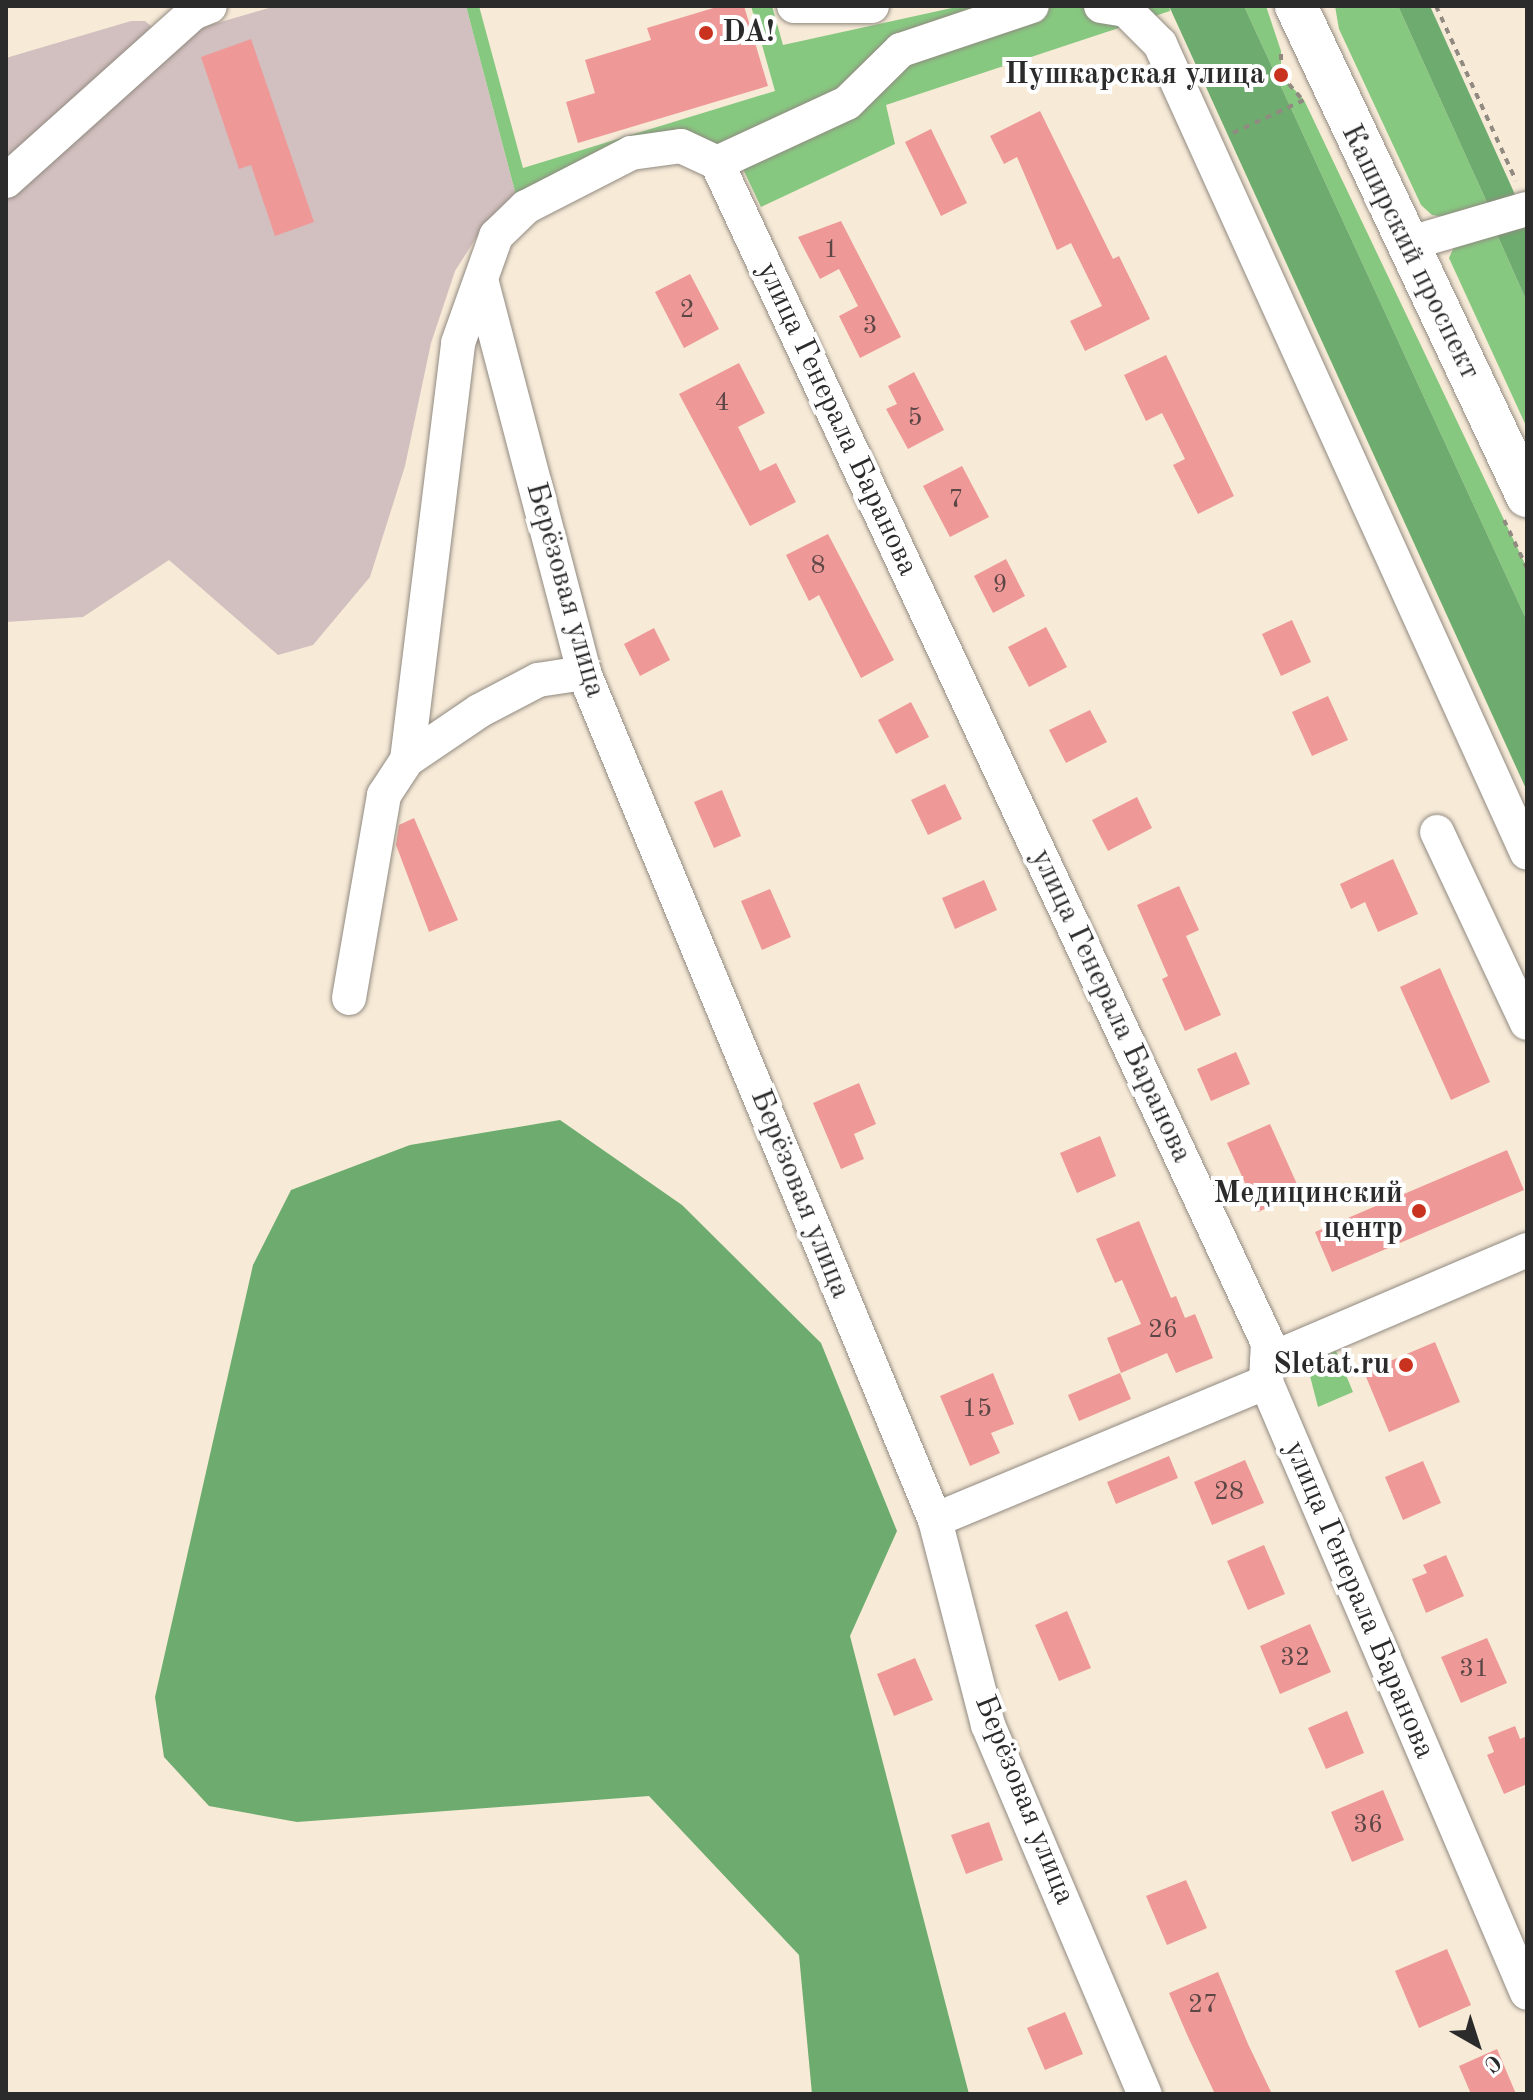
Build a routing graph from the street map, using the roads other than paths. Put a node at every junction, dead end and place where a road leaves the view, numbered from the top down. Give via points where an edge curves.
1 (210, 6) edge
2 (794, 6) edge
3 (872, 6) edge
4 (1032, 6) edge
5 (1101, 6) edge
6 (1296, 6) edge
7 (717, 163) junction
8 (6, 181) edge
9 (1524, 200) edge
10 (1407, 244) junction
11 (482, 283) junction
12 (1527, 496) edge
13 (584, 673) junction
14 (407, 760) junction
15 (1437, 832) dead end
16 (1527, 853) edge
17 (349, 998) dead end
18 (1527, 1023) edge
19 (1527, 1250) edge
20 (1267, 1371) junction
21 (935, 1520) junction
22 (1527, 1993) edge
23 (1145, 2094) edge

1 - 8 street via 193,13
2 - 3 street
4 - 7 street via 901,50 847,103
5 - 16 street via 1126,10 1160,44
6 - 10 main road, Каширский проспект
7 - 11 street via 681,146 631,153 526,207 496,236 484,259
7 - 20 street, улица Генерала Баранова via 1268,1343
9 - 10 street
10 - 12 main road, Каширский проспект
11 - 13 street, Берёзовая улица
11 - 14 street via 458,343
13 - 14 street via 538,680 479,711
13 - 21 street, Берёзовая улица
14 - 17 street via 384,795
15 - 18 street
19 - 20 street
20 - 21 street
20 - 22 street, улица Генерала Баранова
21 - 23 street, Берёзовая улица via 988,1725

